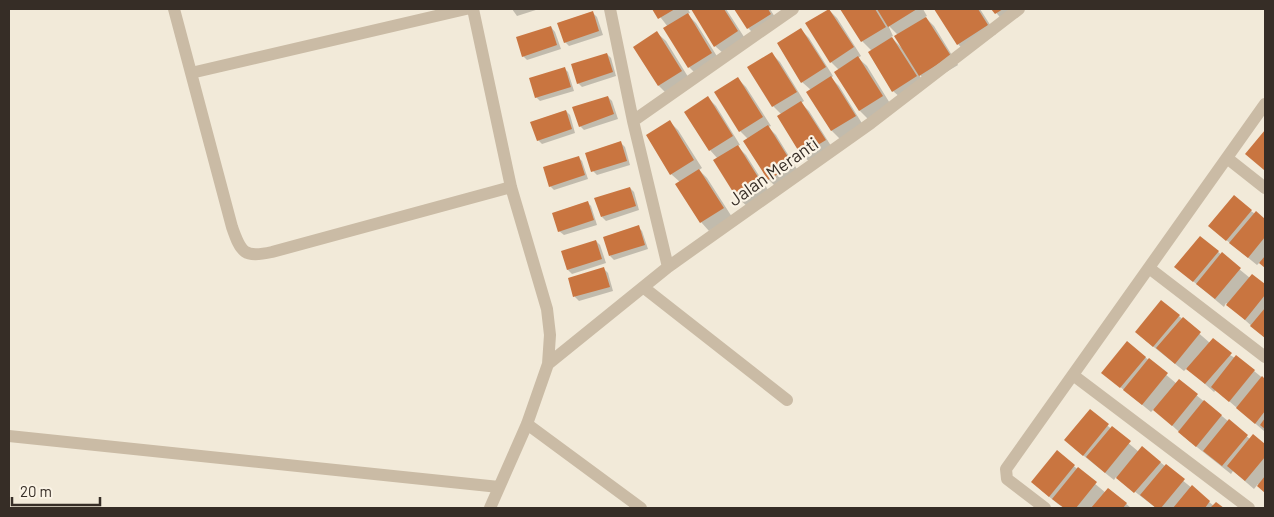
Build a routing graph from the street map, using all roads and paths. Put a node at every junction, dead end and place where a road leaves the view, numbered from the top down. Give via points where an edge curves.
1 (174, 9) edge
2 (466, 9) edge
3 (473, 9) edge
4 (610, 9) edge
5 (793, 9) edge
6 (1019, 9) edge
7 (191, 73) junction
8 (1265, 104) edge
9 (634, 121) junction
10 (1227, 158) junction
11 (511, 188) junction
12 (1265, 188) edge
13 (668, 267) junction
14 (1149, 268) junction
15 (643, 287) junction
16 (1265, 357) edge
17 (548, 364) junction
18 (1073, 375) junction
19 (787, 400) dead end
20 (527, 424) junction
21 (9, 436) edge
22 (500, 487) junction
23 (490, 508) edge
24 (641, 508) edge
25 (1045, 508) edge
26 (1249, 508) edge

1 - 7 street
2 - 7 street
3 - 11 street
4 - 9 street
5 - 9 street
6 - 13 street, Jalan Meranti via 870,123
7 - 11 street via 232,227 244,252 250,255 272,252
8 - 10 street
9 - 13 street
10 - 12 street
10 - 14 street
11 - 17 street via 547,309 550,335
13 - 15 street, Jalan Meranti
14 - 16 street
14 - 18 street
15 - 17 street, Jalan Meranti
15 - 19 street
17 - 20 street
18 - 25 street via 1006,469 1007,479
18 - 26 street
20 - 22 street
20 - 24 street
21 - 22 street
22 - 23 street

